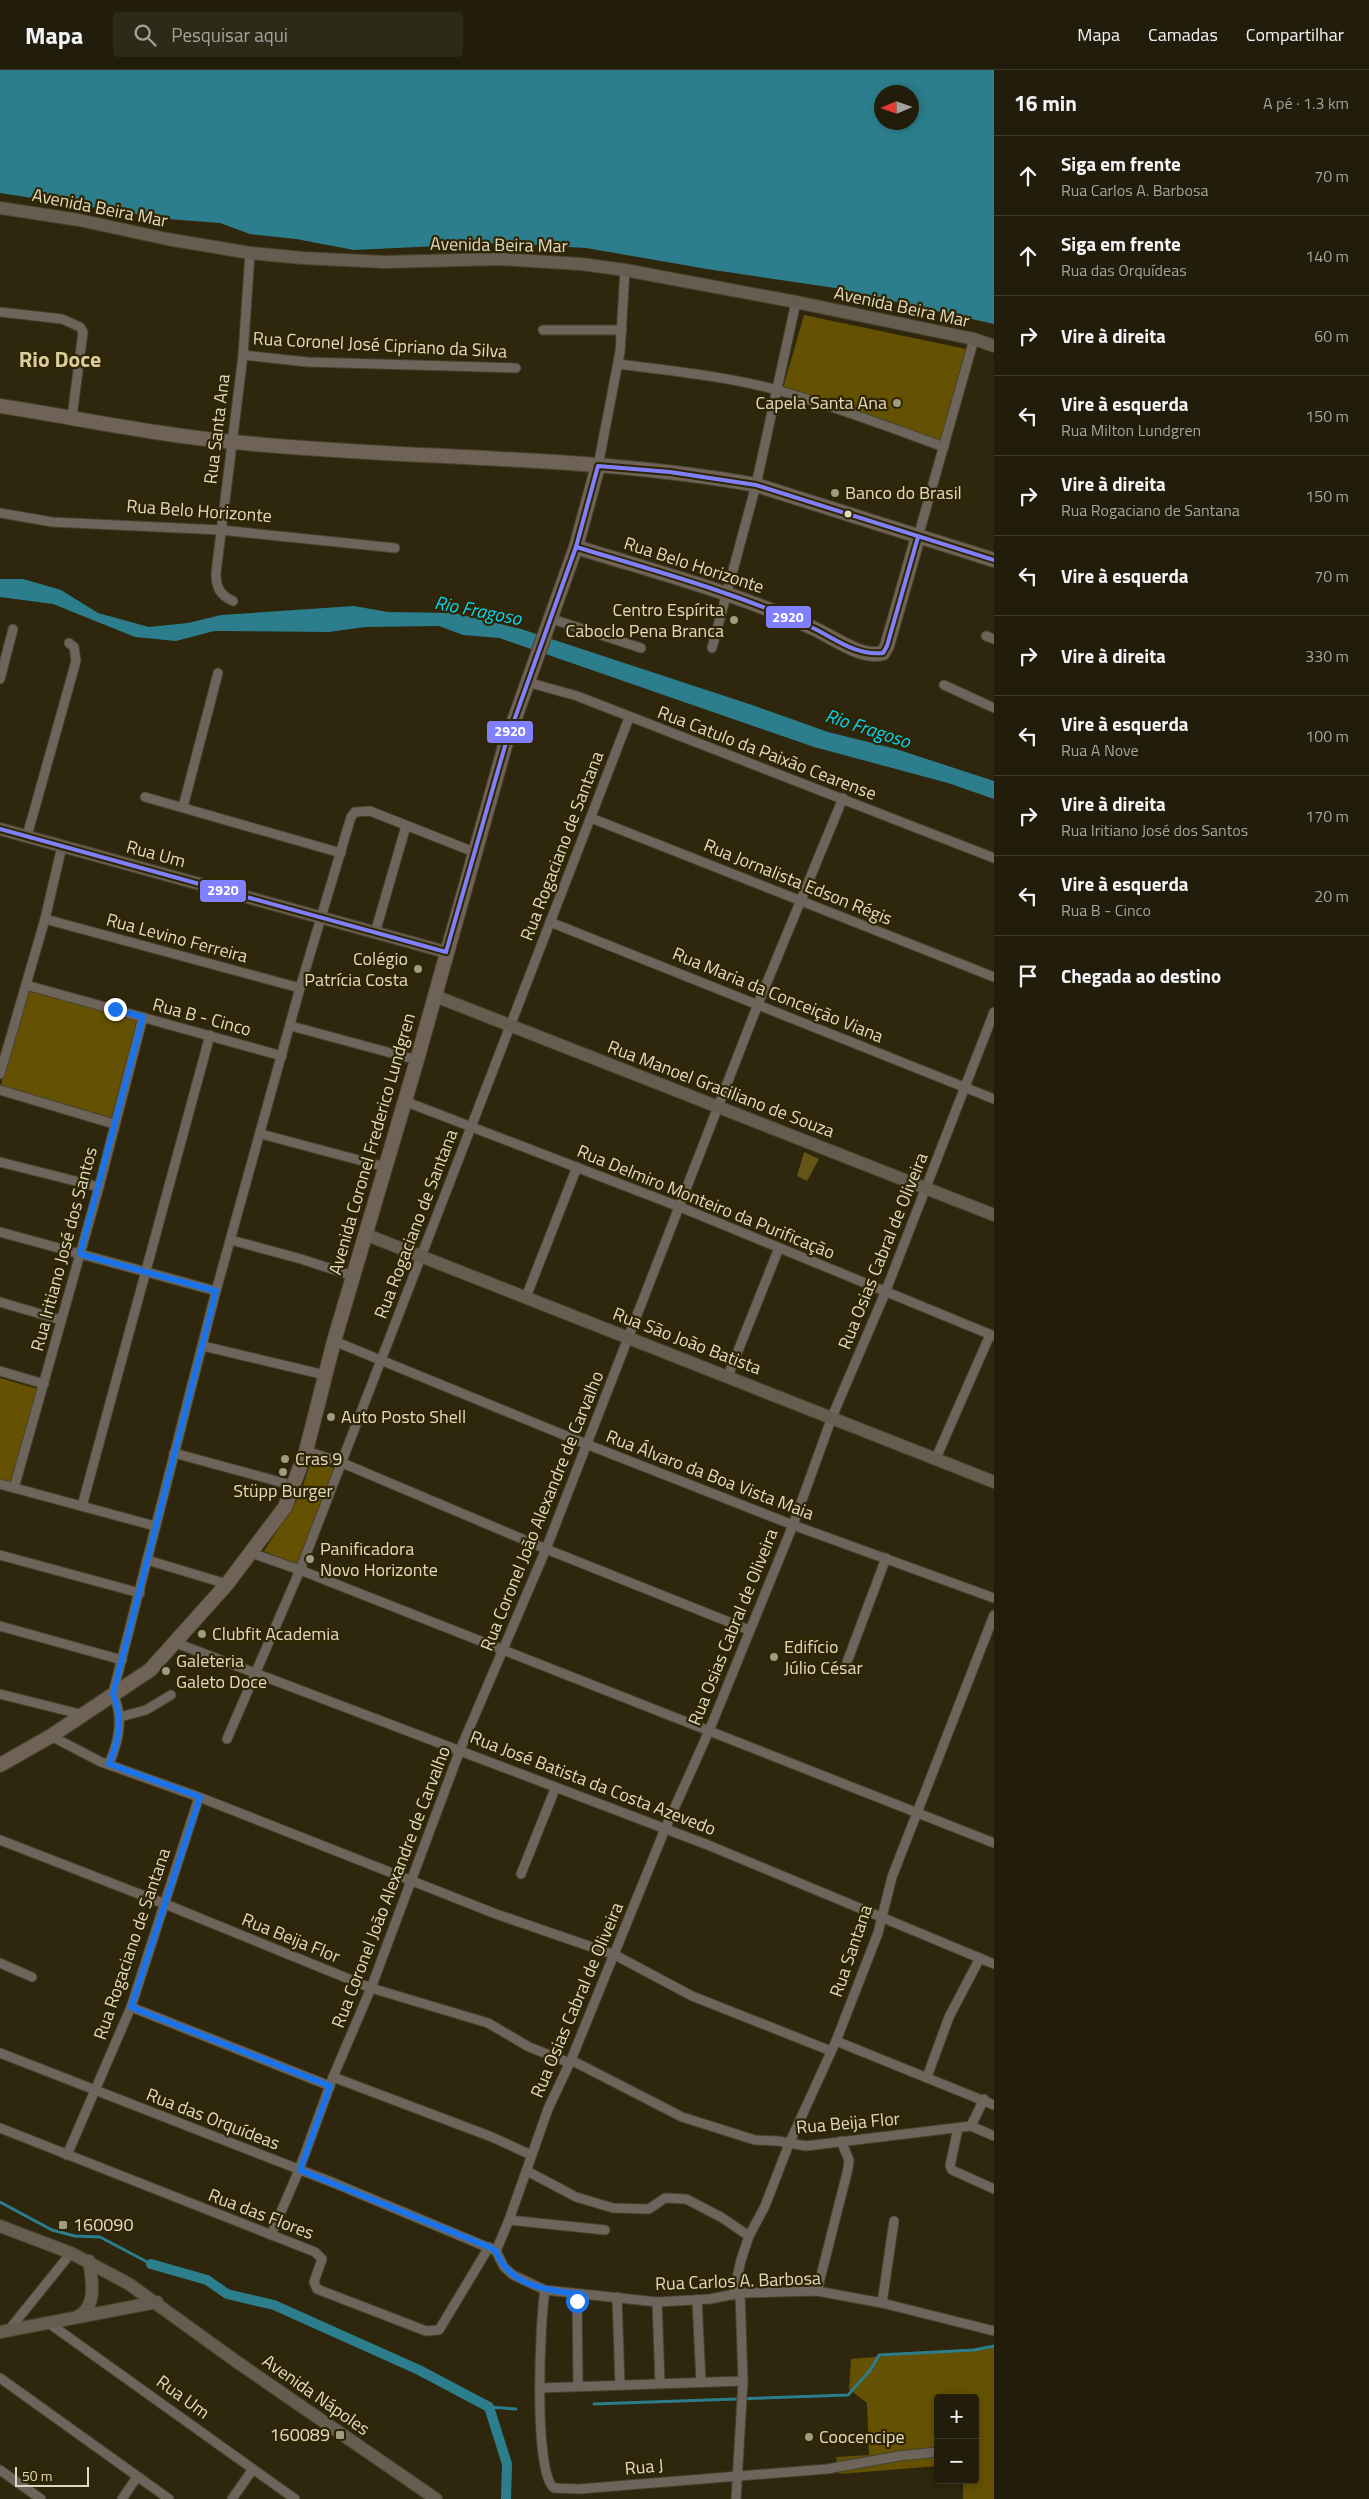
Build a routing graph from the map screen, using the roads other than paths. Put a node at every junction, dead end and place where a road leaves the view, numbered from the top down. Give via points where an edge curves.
1 (0, 208) edge
2 (250, 253) junction
3 (625, 270) junction
4 (796, 302) junction
5 (0, 312) edge
6 (543, 330) dead end
7 (622, 330) junction
8 (974, 339) junction
9 (994, 346) edge
10 (243, 354) junction
11 (618, 364) junction
12 (516, 368) dead end
13 (776, 390) junction
14 (0, 406) edge
15 (72, 417) junction
16 (233, 442) junction
17 (944, 447) junction
18 (598, 466) junction
19 (756, 485) junction
20 (0, 513) edge
21 (221, 530) junction
22 (918, 537) junction
23 (576, 547) junction
24 (395, 548) dead end
25 (994, 560) edge
26 (727, 594) junction
27 (233, 601) dead end
28 (548, 622) junction
29 (14, 629) dead end
30 (70, 643) dead end
31 (640, 648) dead end
32 (712, 648) dead end
33 (218, 673) dead end
34 (0, 679) edge
35 (526, 682) junction
36 (944, 685) dead end
37 (994, 708) edge
38 (629, 718) junction
39 (145, 797) dead end
40 (843, 798) junction
41 (183, 807) junction
42 (591, 818) junction
43 (406, 826) junction
44 (0, 830) edge
45 (27, 836) junction
46 (62, 846) junction
47 (474, 852) junction
48 (341, 853) junction
49 (994, 858) edge
50 (801, 902) junction
51 (321, 918) junction
52 (45, 919) junction
53 (550, 922) junction
54 (375, 933) junction
55 (446, 952) junction
56 (994, 978) edge
57 (26, 985) junction
58 (300, 988) junction
59 (435, 996) junction
60 (758, 1004) junction
61 (994, 1012) edge
62 (143, 1017) junction
63 (511, 1024) junction
64 (291, 1026) junction
65 (210, 1035) junction
66 (282, 1056) junction
67 (417, 1060) junction
68 (0, 1074) edge
69 (966, 1088) junction
70 (0, 1090) edge
71 (994, 1099) edge
72 (404, 1102) junction
73 (719, 1107) junction
74 (114, 1124) junction
75 (471, 1126) junction
76 (260, 1134) junction
77 (0, 1162) edge
78 (385, 1167) junction
79 (577, 1167) junction
80 (99, 1188) junction
81 (926, 1188) junction
82 (680, 1206) junction
83 (994, 1215) edge
84 (0, 1232) edge
85 (366, 1235) junction
86 (231, 1240) junction
87 (779, 1248) junction
88 (80, 1254) junction
89 (420, 1257) junction
90 (147, 1272) junction
91 (353, 1276) junction
92 (216, 1291) junction
93 (885, 1293) junction
94 (526, 1297) junction
95 (0, 1302) edge
96 (62, 1320) junction
97 (992, 1335) edge
98 (628, 1337) junction
99 (334, 1341) junction
100 (203, 1346) junction
101 (381, 1360) junction
102 (0, 1371) edge
103 (325, 1375) junction
104 (728, 1376) junction
105 (44, 1384) junction
106 (832, 1417) junction
107 (586, 1444) junction
108 (306, 1451) junction
109 (174, 1453) junction
110 (936, 1458) junction
111 (340, 1462) junction
112 (994, 1482) edge
113 (0, 1484) edge
114 (295, 1486) junction
115 (14, 1488) junction
116 (82, 1506) junction
117 (793, 1525) junction
118 (155, 1526) junction
119 (546, 1549) junction
120 (250, 1553) junction
121 (0, 1555) edge
122 (886, 1558) junction
123 (147, 1560) junction
124 (300, 1570) junction
125 (227, 1584) junction
126 (140, 1593) junction
127 (994, 1598) edge
128 (994, 1615) edge
129 (0, 1626) edge
130 (749, 1630) junction
131 (176, 1643) junction
132 (504, 1651) junction
133 (122, 1660) junction
134 (848, 1662) dead end
135 (255, 1674) junction
136 (0, 1694) edge
137 (113, 1694) junction
138 (171, 1695) dead end
139 (80, 1714) junction
140 (120, 1717) junction
141 (709, 1731) junction
142 (51, 1736) junction
143 (226, 1739) dead end
144 (460, 1750) junction
145 (109, 1764) junction
146 (0, 1765) edge
147 (555, 1789) junction
148 (200, 1797) junction
149 (918, 1813) junction
150 (664, 1829) junction
151 (0, 1840) edge
152 (994, 1843) edge
153 (522, 1874) dead end
154 (413, 1881) junction
155 (165, 1904) junction
156 (883, 1917) junction
157 (615, 1955) junction
158 (980, 1958) junction
159 (0, 1963) edge
160 (994, 1964) edge
161 (32, 1977) dead end
162 (371, 1988) junction
163 (131, 2007) junction
164 (836, 2041) junction
165 (831, 2052) junction
166 (0, 2053) edge
167 (570, 2062) junction
168 (927, 2077) junction
169 (332, 2082) junction
170 (96, 2091) junction
171 (984, 2099) junction
172 (994, 2105) edge
173 (971, 2126) junction
174 (0, 2128) edge
175 (958, 2128) junction
176 (994, 2136) edge
177 (842, 2141) junction
178 (789, 2144) junction
179 (67, 2155) junction
180 (532, 2155) junction
181 (300, 2170) junction
182 (527, 2171) junction
183 (994, 2189) edge
184 (510, 2220) junction
185 (894, 2221) dead end
186 (2, 2229) edge
187 (605, 2230) dead end
188 (271, 2235) junction
189 (749, 2236) junction
190 (493, 2249) junction
191 (71, 2252) junction
192 (89, 2261) junction
193 (545, 2290) junction
194 (817, 2291) junction
195 (577, 2294) junction
196 (737, 2294) junction
197 (617, 2297) junction
198 (697, 2300) junction
199 (157, 2302) junction
200 (656, 2302) junction
201 (882, 2304) junction
202 (73, 2319) junction
203 (50, 2324) junction
204 (994, 2330) edge
205 (4, 2332) edge
206 (0, 2378) edge
207 (701, 2381) junction
208 (742, 2381) junction
209 (660, 2383) junction
210 (578, 2385) junction
211 (620, 2385) junction
212 (541, 2388) junction
213 (934, 2452) edge
214 (253, 2469) junction
215 (0, 2470) edge
216 (738, 2476) junction
217 (137, 2477) junction
218 (41, 2499) edge
219 (122, 2499) edge
220 (169, 2499) edge
221 (232, 2499) edge
222 (295, 2499) edge
223 (436, 2499) edge
224 (736, 2499) edge

1 - 2 street, Avenida Beira Mar
2 - 3 street, Avenida Beira Mar via 362,262 499,258
2 - 10 street, Rua Santa Ana
3 - 4 street, Avenida Beira Mar
3 - 7 street, Avenida Coronel Frederico Lundgren
4 - 8 street, Avenida Beira Mar
4 - 13 street
5 - 15 street via 62,319 74,323 83,332
6 - 7 street
7 - 11 street, Avenida Coronel Frederico Lundgren
8 - 9 street, Avenida Beira Mar
8 - 17 street
10 - 12 street, Rua Coronel José Cipriano da Silva via 307,362
10 - 16 street, Rua Santa Ana
11 - 13 street
11 - 18 street, Avenida Coronel Frederico Lundgren
13 - 17 street
13 - 19 street
14 - 15 main road
15 - 16 main road
16 - 18 main road
16 - 21 street, Rua Santa Ana
17 - 22 street
18 - 19 main road via 670,472
18 - 23 main road, Avenida Coronel Frederico Lundgren
19 - 22 main road
19 - 26 street
20 - 21 street, Rua Belo Horizonte via 52,522
21 - 24 street, Rua Belo Horizonte
21 - 27 street, Rua Santa Ana via 216,582 224,597
22 - 25 main road
22 - 26 main road, Rua Belo Horizonte via 883,653 868,654
23 - 26 main road, Rua Belo Horizonte
23 - 28 main road, Avenida Coronel Frederico Lundgren
26 - 32 street
28 - 31 street
28 - 35 main road, Avenida Coronel Frederico Lundgren
29 - 34 street
30 - 45 street via 74,647 76,661
33 - 41 street
35 - 38 street, Rua Catulo da Paixão Cearense via 577,696
35 - 47 main road, Avenida Coronel Frederico Lundgren
36 - 37 street
38 - 40 street, Rua Catulo da Paixão Cearense
38 - 42 street, Rua Rogaciano de Santana
39 - 41 street
40 - 49 street, Rua Catulo da Paixão Cearense
40 - 50 street, Rua Coronel João Alexandre de Carvalho
41 - 48 street
42 - 50 street, Rua Jornalista Edson Régis
42 - 53 street, Rua Rogaciano de Santana
43 - 47 street
43 - 48 street via 370,811 355,812
43 - 54 street
44 - 45 street, Rua Um
45 - 46 street, Rua Um
46 - 51 street, Rua Um
46 - 52 street
47 - 55 main road, Avenida Coronel Frederico Lundgren
48 - 51 street
50 - 56 street, Rua Jornalista Edson Régis
50 - 60 street, Rua Coronel João Alexandre de Carvalho
51 - 54 street, Rua Um
51 - 58 street
52 - 57 street
52 - 58 street, Rua Levino Ferreira
53 - 60 street, Rua Maria da Conceição Viana
53 - 63 street, Rua Rogaciano de Santana
54 - 55 street, Rua Um
55 - 59 main road, Avenida Coronel Frederico Lundgren
57 - 62 street, Rua B - Cinco
57 - 68 street
58 - 64 street
59 - 63 street, Rua Manoel Graciliano de Souza
59 - 67 main road, Avenida Coronel Frederico Lundgren
60 - 69 street, Rua Maria da Conceição Viana
60 - 73 street, Rua Coronel João Alexandre de Carvalho
61 - 69 street, Rua Osias Cabral de Oliveira
62 - 65 street, Rua B - Cinco
62 - 74 street, Rua Iritiano José dos Santos
63 - 73 street, Rua Manoel Graciliano de Souza
63 - 75 street, Rua Rogaciano de Santana
64 - 66 street
64 - 67 street
65 - 66 street, Rua B - Cinco
65 - 90 street
66 - 76 street
67 - 72 main road, Avenida Coronel Frederico Lundgren
69 - 71 street, Rua Maria da Conceição Viana
69 - 81 street, Rua Osias Cabral de Oliveira
70 - 74 street
72 - 75 street, Rua Delmiro Monteiro da Purificação
72 - 78 main road, Avenida Coronel Frederico Lundgren
73 - 81 street, Rua Manoel Graciliano de Souza
73 - 82 street, Rua Coronel João Alexandre de Carvalho
74 - 80 street, Rua Iritiano José dos Santos
75 - 79 street, Rua Delmiro Monteiro da Purificação
75 - 89 street, Rua Rogaciano de Santana
76 - 78 street
76 - 86 street
77 - 80 street
78 - 85 main road, Avenida Coronel Frederico Lundgren
79 - 82 street, Rua Delmiro Monteiro da Purificação
79 - 94 street
80 - 88 street, Rua Iritiano José dos Santos
81 - 83 street, Rua Manoel Graciliano de Souza
81 - 93 street, Rua Osias Cabral de Oliveira
82 - 87 street, Rua Delmiro Monteiro da Purificação
82 - 98 street, Rua Coronel João Alexandre de Carvalho
84 - 88 street
85 - 89 street, Rua São João Batista
85 - 91 main road, Avenida Coronel Frederico Lundgren
86 - 91 street
86 - 92 street
87 - 93 street, Rua Delmiro Monteiro da Purificação
87 - 104 street
88 - 90 street
88 - 96 street, Rua Iritiano José dos Santos
89 - 94 street, Rua São João Batista
89 - 101 street, Rua Rogaciano de Santana
90 - 92 street
90 - 116 street
91 - 99 main road, Avenida Coronel Frederico Lundgren
92 - 100 street
93 - 97 street, Rua Delmiro Monteiro da Purificação
93 - 106 street, Rua Osias Cabral de Oliveira
94 - 98 street, Rua São João Batista
95 - 96 street
96 - 105 street, Rua Iritiano José dos Santos
97 - 110 street
98 - 104 street, Rua São João Batista
98 - 107 street, Rua Coronel João Alexandre de Carvalho
99 - 101 street, Rua Álvaro da Boa Vista Maia
99 - 103 main road, Avenida Coronel Frederico Lundgren
100 - 103 street
100 - 109 street
101 - 107 street, Rua Álvaro da Boa Vista Maia
101 - 111 street, Rua Rogaciano de Santana
102 - 105 street
103 - 108 main road, Avenida Coronel Frederico Lundgren
104 - 106 street, Rua São João Batista
105 - 115 street, Rua Iritiano José dos Santos
106 - 110 street, Rua São João Batista
106 - 117 street, Rua Osias Cabral de Oliveira
107 - 117 street, Rua Álvaro da Boa Vista Maia
107 - 119 street, Rua Coronel João Alexandre de Carvalho
108 - 111 street
108 - 114 main road, Avenida Coronel Frederico Lundgren
109 - 114 street
109 - 118 street
110 - 112 street, Rua São João Batista
111 - 119 street
111 - 124 street, Rua Rogaciano de Santana
113 - 115 street
114 - 120 main road, Avenida Coronel Frederico Lundgren via 285,1507
115 - 116 street
116 - 118 street
117 - 122 street, Rua Álvaro da Boa Vista Maia
117 - 130 street, Rua Osias Cabral de Oliveira
118 - 123 street
119 - 130 street
119 - 132 street, Rua Coronel João Alexandre de Carvalho
120 - 124 street
120 - 125 main road, Avenida Coronel Frederico Lundgren
121 - 126 street
122 - 127 street, Rua Álvaro da Boa Vista Maia
122 - 134 street
123 - 125 street
123 - 126 street
124 - 132 street
124 - 135 street, Rua Rogaciano de Santana
125 - 131 main road, Avenida Coronel Frederico Lundgren
126 - 133 street
128 - 149 street, Rua Santana
129 - 133 street
130 - 141 street, Rua Osias Cabral de Oliveira
131 - 135 street, Rua José Batista da Costa Azevedo
131 - 137 main road, Avenida Coronel Frederico Lundgren via 150,1670
132 - 141 street
132 - 144 street, Rua Coronel João Alexandre de Carvalho
133 - 137 street
135 - 143 street, Rua Rogaciano de Santana
135 - 144 street, Rua José Batista da Costa Azevedo
136 - 139 street
137 - 139 main road, Avenida Coronel Frederico Lundgren
137 - 140 street
138 - 140 street via 146,1710
139 - 142 main road, Avenida Coronel Frederico Lundgren
140 - 145 street
141 - 149 street
141 - 150 street, Rua Osias Cabral de Oliveira
142 - 145 street
142 - 146 main road, Avenida Coronel Frederico Lundgren
144 - 147 street, Rua José Batista da Costa Azevedo
144 - 154 street, Rua Coronel João Alexandre de Carvalho
145 - 148 street
147 - 150 street, Rua José Batista da Costa Azevedo
147 - 153 street
148 - 154 street
148 - 155 street, Rua Rogaciano de Santana
149 - 152 street
149 - 156 street, Rua Santana via 892,1877
150 - 156 street, Rua José Batista da Costa Azevedo
150 - 157 street, Rua Osias Cabral de Oliveira
151 - 155 street, Rua Beija Flor
154 - 157 street
154 - 162 street, Rua Coronel João Alexandre de Carvalho
155 - 162 street, Rua Beija Flor
155 - 163 street, Rua Rogaciano de Santana
156 - 158 street, Rua José Batista da Costa Azevedo
156 - 164 street, Rua Santana
157 - 165 street via 692,1996
157 - 167 street, Rua Osias Cabral de Oliveira
158 - 160 street, Rua José Batista da Costa Azevedo
158 - 168 street via 949,2017
159 - 161 street
162 - 167 street, Rua Beija Flor via 488,2024 529,2046
162 - 169 street, Rua Coronel João Alexandre de Carvalho
163 - 169 street
163 - 170 street, Rua Rogaciano de Santana
164 - 165 street, Rua Santana
164 - 168 street
165 - 178 street, Rua Santana
166 - 170 street, Rua das Orquídeas
167 - 178 street, Rua Beija Flor via 682,2118 746,2139
167 - 180 street, Rua Osias Cabral de Oliveira via 548,2109
168 - 171 street
169 - 180 street via 492,2137
169 - 181 street, Rua Coronel João Alexandre de Carvalho
170 - 179 street, Rua Rogaciano de Santana
170 - 181 street, Rua das Orquídeas
171 - 172 street
171 - 173 street
173 - 175 street, Rua Beija Flor
173 - 176 street
174 - 179 street, Rua das Flores
175 - 177 street, Rua Beija Flor
175 - 183 street via 950,2166 952,2170
177 - 178 street, Rua Beija Flor via 806,2146
177 - 194 street via 849,2160 848,2170
178 - 189 street, Rua Santana via 765,2206
179 - 188 street, Rua das Flores
180 - 182 street, Rua Osias Cabral de Oliveira
181 - 188 street, Rua Coronel João Alexandre de Carvalho
181 - 190 street, Rua das Orquídeas
182 - 184 street, Rua Osias Cabral de Oliveira
182 - 189 street via 576,2198 613,2208 649,2209 665,2198 686,2198
184 - 187 street
184 - 190 street, Rua Osias Cabral de Oliveira
185 - 201 street
186 - 191 street, Avenida Nápoles
188 - 190 street, Rua das Flores via 320,2256 322,2262 314,2282 317,2289 432,2332 439,2330 445,2322
189 - 196 street, Rua Santana via 741,2260
190 - 193 street, Rua Carlos A. Barbosa via 512,2275
191 - 192 street, Avenida Nápoles
191 - 205 street
192 - 199 street, Avenida Nápoles
192 - 202 street via 93,2282 91,2298 84,2314
193 - 195 street, Rua Carlos A. Barbosa
193 - 212 street, Rua J
194 - 196 street, Rua Carlos A. Barbosa
194 - 201 street, Rua Carlos A. Barbosa
195 - 197 street, Rua Carlos A. Barbosa
195 - 210 street
196 - 198 street, Rua Carlos A. Barbosa
196 - 208 street, Rua Santana
197 - 200 street, Rua Carlos A. Barbosa
197 - 211 street
198 - 200 street, Rua Carlos A. Barbosa
198 - 207 street
199 - 202 street
199 - 223 street, Avenida Nápoles via 237,2362
200 - 209 street
201 - 204 street, Rua Carlos A. Barbosa
202 - 203 street
203 - 205 street
203 - 214 street, Rua Um
206 - 217 street
207 - 208 street
207 - 209 street
208 - 216 street, Rua Santana
209 - 211 street
210 - 211 street
210 - 212 street
212 - 216 street, Rua J via 544,2465 554,2488 579,2489
213 - 216 street, Rua J via 828,2469
214 - 221 street
214 - 222 street, Rua Um
215 - 218 street
216 - 224 street, Rua Santana
217 - 219 street
217 - 220 street

